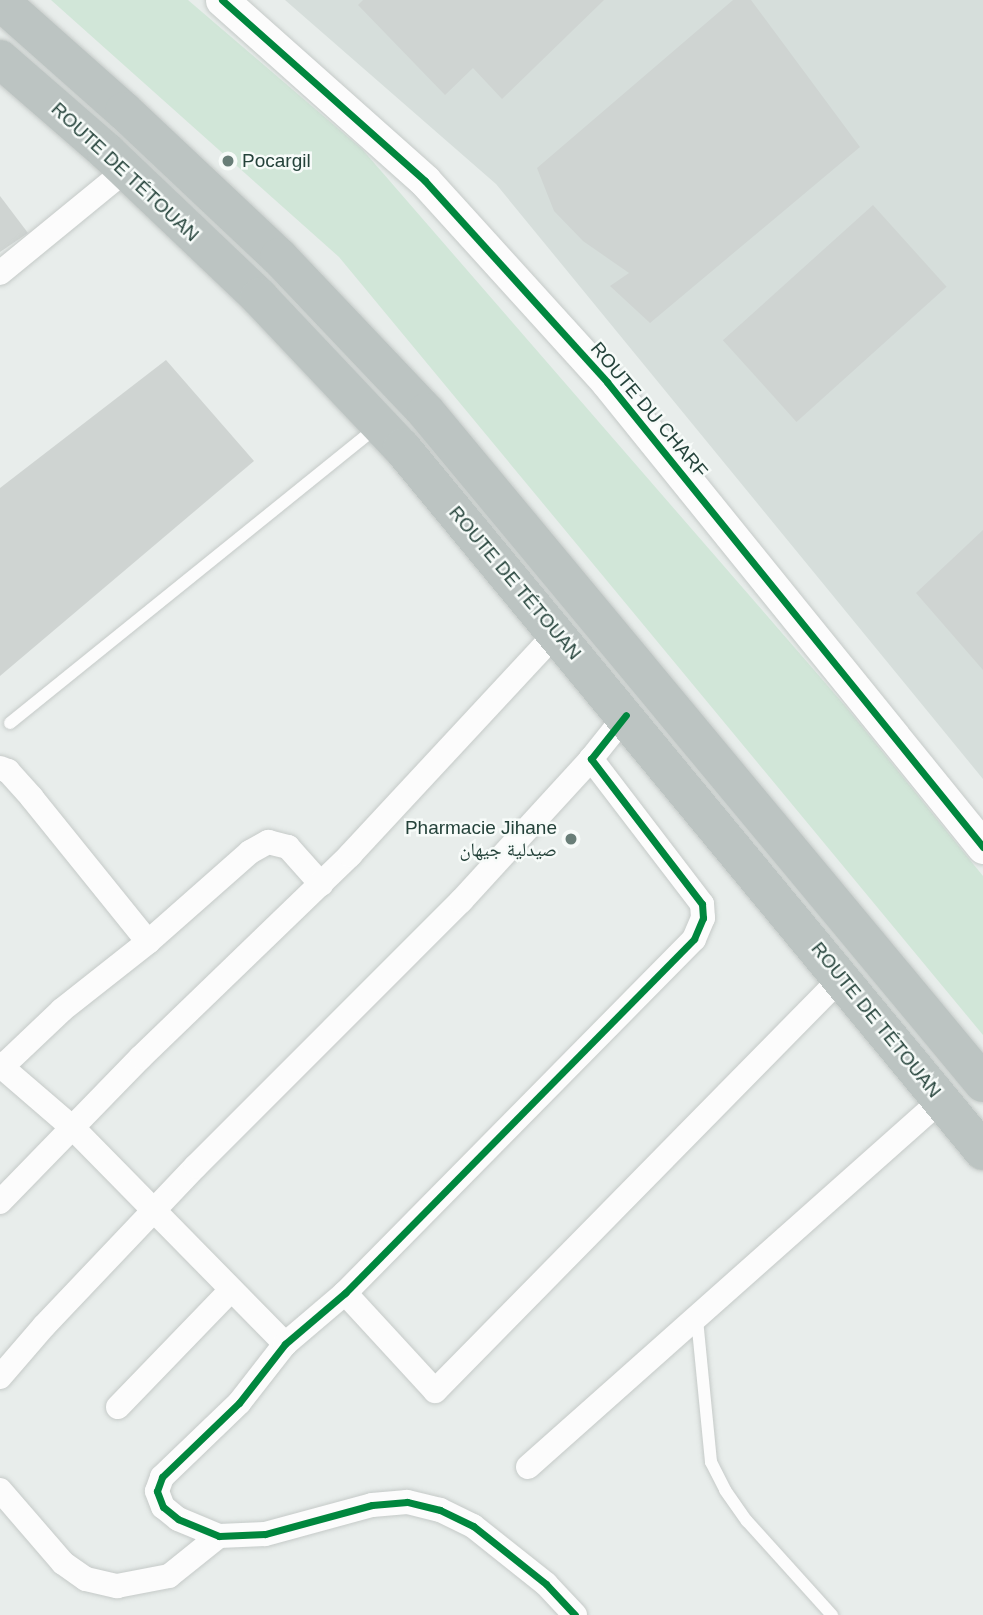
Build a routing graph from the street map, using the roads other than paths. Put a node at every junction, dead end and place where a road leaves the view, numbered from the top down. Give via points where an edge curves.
1 (222, 0) edge
2 (0, 1) edge
3 (0, 59) edge
4 (126, 170) junction
5 (0, 273) edge
6 (380, 425) junction
7 (556, 633) junction
8 (626, 716) junction
9 (10, 723) dead end
10 (591, 760) junction
11 (0, 768) edge
12 (975, 831) edge
13 (321, 884) junction
14 (148, 942) junction
15 (841, 978) junction
16 (1, 1067) edge
17 (983, 1083) edge
18 (941, 1100) junction
19 (73, 1128) junction
20 (983, 1151) edge
21 (0, 1202) edge
22 (155, 1211) junction
23 (231, 1290) junction
24 (345, 1293) junction
25 (697, 1319) junction
26 (285, 1344) junction
27 (0, 1377) edge
28 (118, 1407) dead end
29 (528, 1466) dead end
30 (0, 1490) edge
31 (219, 1536) junction
32 (575, 1615) edge
33 (832, 1615) edge

1 - 12 street, ROUTE DU CHARF via 425,181 607,382
2 - 17 highway via 279,257 426,412
3 - 4 highway, ROUTE DE TÉTOUAN
4 - 5 street
4 - 6 highway, ROUTE DE TÉTOUAN via 259,297
6 - 7 highway, ROUTE DE TÉTOUAN
6 - 9 lane
7 - 8 highway, ROUTE DE TÉTOUAN
7 - 13 street
8 - 10 street
8 - 15 highway, ROUTE DE TÉTOUAN
10 - 22 street via 461,901
10 - 24 street via 702,904 694,939
11 - 14 street via 32,798
13 - 14 street via 288,847 268,842 250,852
13 - 19 street via 141,1056
14 - 16 street via 62,1010
15 - 18 highway, ROUTE DE TÉTOUAN
15 - 24 street via 435,1391
16 - 19 street
18 - 20 highway, ROUTE DE TÉTOUAN
18 - 25 street
19 - 21 street
19 - 22 street
22 - 23 street
22 - 27 street
23 - 26 street
23 - 28 street
24 - 26 street
25 - 29 street
25 - 33 lane via 711,1462 747,1521
26 - 31 street via 239,1403 162,1477 157,1491 163,1507 178,1519
30 - 31 street via 62,1563 86,1579 117,1586 169,1576
31 - 32 street via 265,1534 372,1505 407,1502 440,1510 473,1526 546,1584

